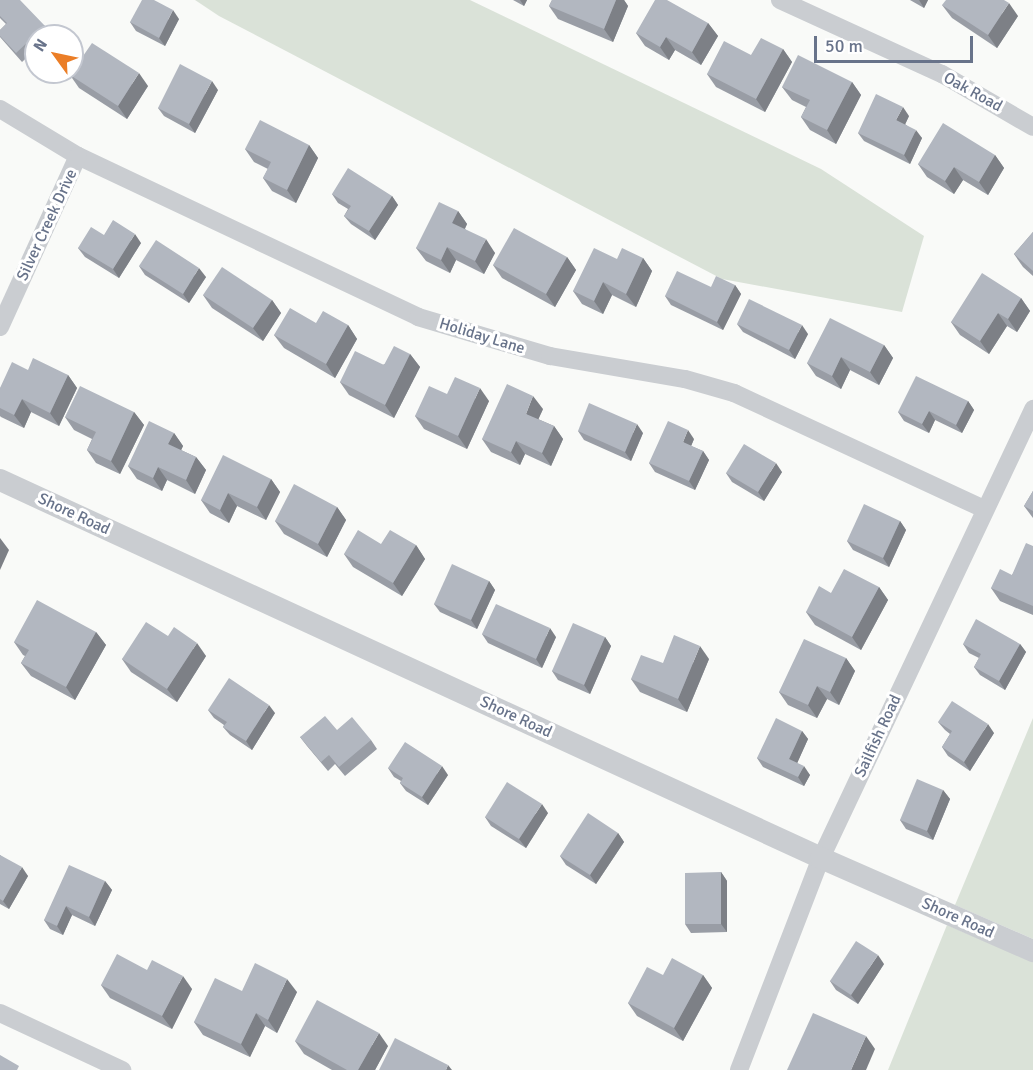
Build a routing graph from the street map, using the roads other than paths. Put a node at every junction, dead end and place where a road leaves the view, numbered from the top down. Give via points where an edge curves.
1 (780, 0) edge
2 (0, 109) edge
3 (1033, 127) edge
4 (78, 156) junction
5 (0, 327) edge
6 (1033, 409) edge
7 (0, 480) edge
8 (984, 509) junction
9 (821, 858) junction
10 (1033, 951) edge
11 (0, 1014) edge
12 (112, 1068) edge
13 (739, 1070) edge

1 - 3 street, Oak Road via 942,74
2 - 4 street, Holiday Lane
4 - 5 street, Silver Creek Drive
4 - 8 street, Holiday Lane via 418,317 550,356 685,379 734,393
6 - 8 street, Sailfish Road
7 - 9 street, Shore Road
8 - 9 street, Sailfish Road
9 - 10 street, Shore Road
9 - 13 street, Sailfish Road
11 - 12 street

